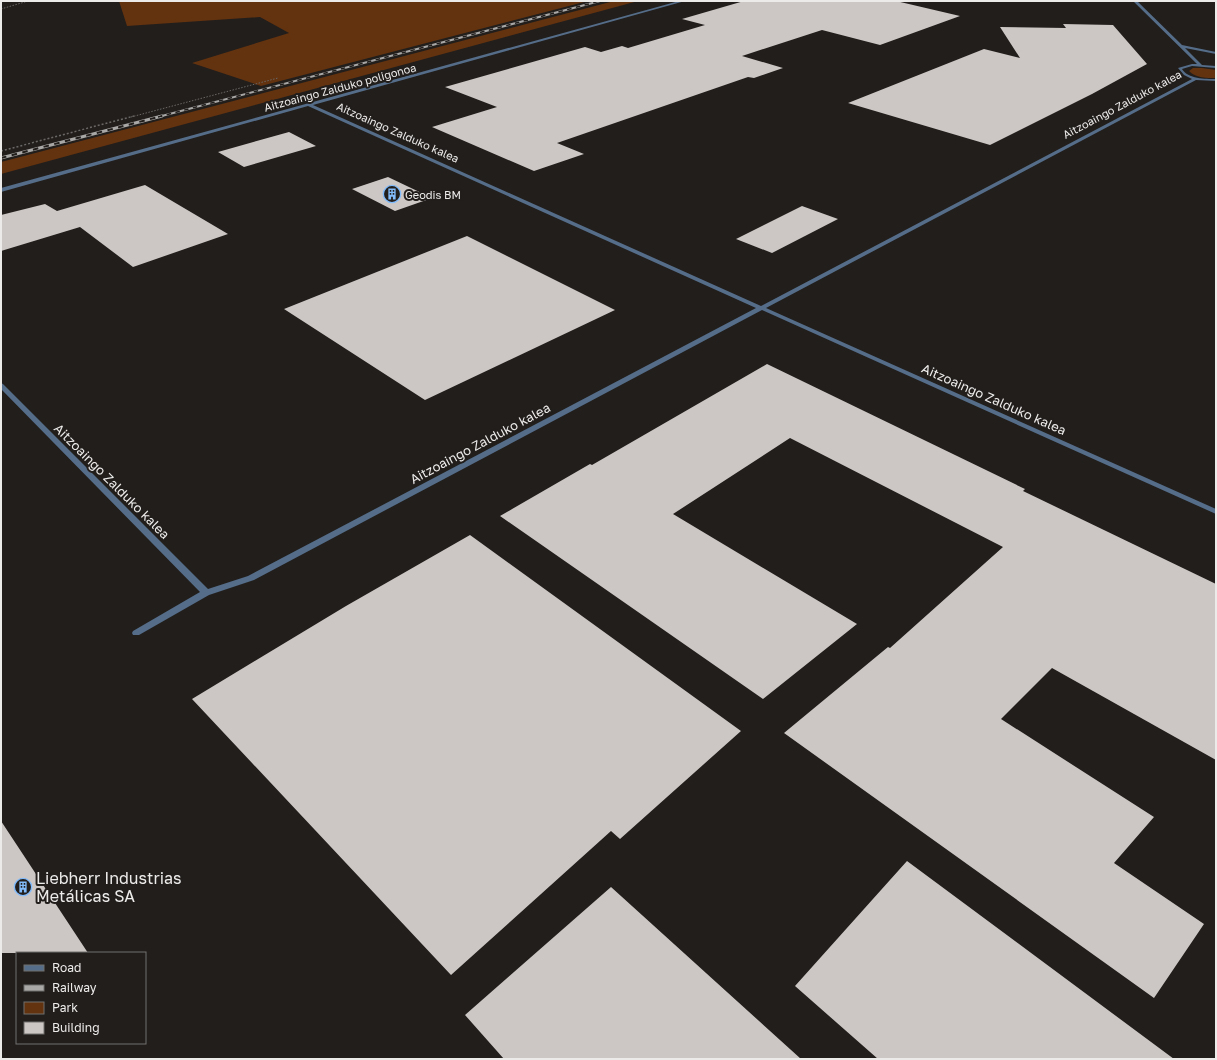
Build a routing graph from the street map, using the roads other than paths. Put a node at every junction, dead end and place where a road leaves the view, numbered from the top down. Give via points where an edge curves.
1 (683, 1) edge
2 (1135, 1) edge
3 (1179, 46) junction
4 (1216, 53) edge
5 (1216, 62) edge
6 (1203, 65) junction
7 (1216, 67) edge
8 (1196, 78) junction
9 (1216, 80) edge
10 (310, 104) junction
11 (1, 190) edge
12 (762, 307) junction
13 (1, 386) edge
14 (1216, 512) edge
15 (206, 593) junction
16 (136, 633) dead end

1 - 10 street, Aitzoaingo Zalduko poligonoa
2 - 3 street, Aitzoaingo Zalduko kalea
3 - 4 street
3 - 6 street, Aitzoaingo Zalduko kalea
5 - 6 street
6 - 7 street
6 - 8 street via 1180,68 1182,73
8 - 9 street
8 - 12 street, Aitzoaingo Zalduko kalea
10 - 11 street, Aitzoaingo Zalduko poligonoa
10 - 12 street, Aitzoaingo Zalduko kalea
12 - 14 street, Aitzoaingo Zalduko kalea
12 - 15 street, Aitzoaingo Zalduko kalea via 251,578
13 - 15 street, Aitzoaingo Zalduko kalea
15 - 16 street, Aitzoaingo Zalduko kalea

